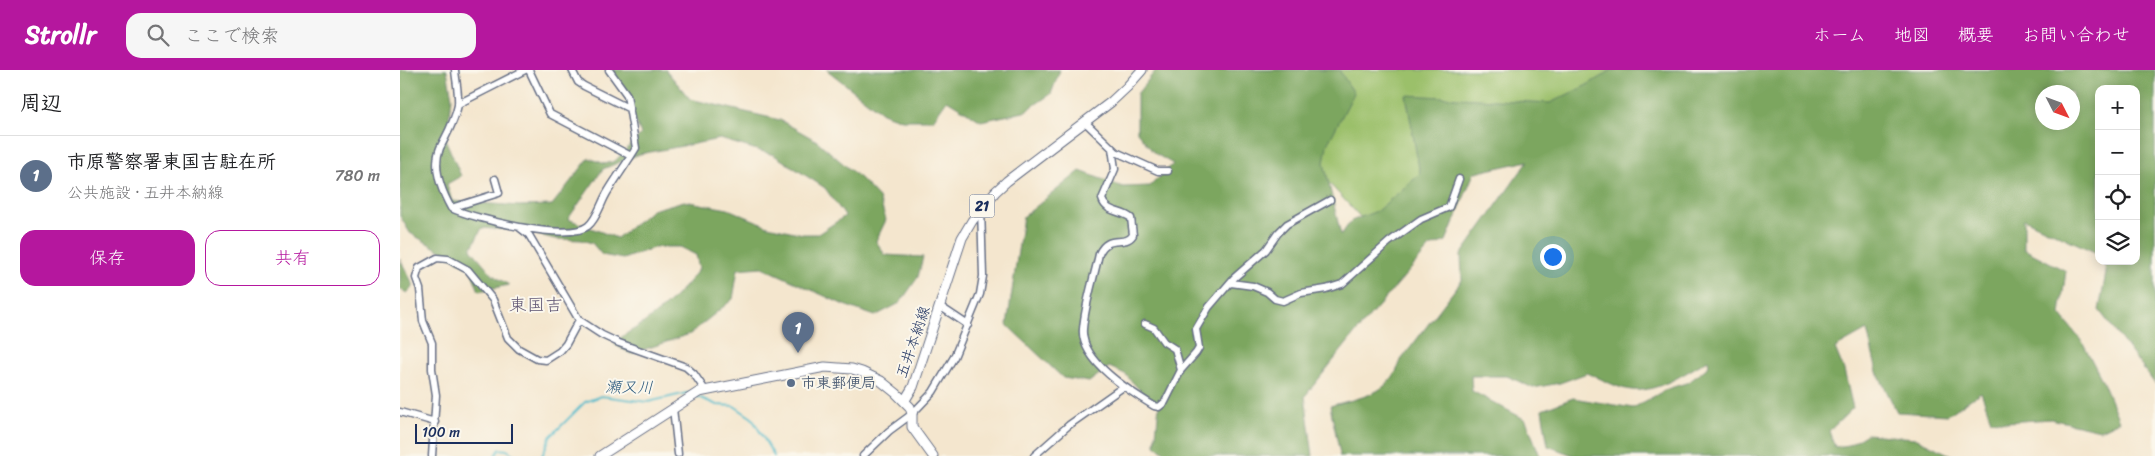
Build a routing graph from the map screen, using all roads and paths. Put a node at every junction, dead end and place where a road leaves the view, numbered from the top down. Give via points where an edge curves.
1 (455, 70) edge
2 (524, 70) edge
3 (529, 70) edge
4 (572, 70) edge
5 (609, 70) edge
6 (1142, 70) edge
7 (458, 104) junction
8 (630, 109) junction
9 (1085, 122) junction
10 (1112, 148) junction
11 (631, 156) junction
12 (1168, 171) dead end
13 (495, 179) dead end
14 (1459, 179) dead end
15 (1330, 200) dead end
16 (981, 207) junction
17 (451, 208) junction
18 (519, 227) junction
19 (1231, 283) junction
20 (940, 307) junction
21 (579, 320) junction
22 (1145, 324) dead end
23 (968, 326) junction
24 (1181, 370) junction
25 (1122, 387) junction
26 (705, 390) junction
27 (905, 400) junction
28 (673, 408) junction
29 (400, 412) edge
30 (912, 414) junction
31 (435, 422) junction
32 (678, 454) dead end
33 (432, 456) edge
34 (600, 456) edge
35 (863, 456) edge
36 (933, 456) edge
37 (1034, 456) edge

1 - 7 street
2 - 7 street
3 - 11 street via 550,114
4 - 8 street via 578,82
5 - 8 street via 626,95
6 - 9 main road, 五井本納線 / 21 via 1128,87
7 - 17 street via 437,164 437,175
8 - 11 street via 636,148
9 - 10 street
9 - 16 main road, 五井本納線 / 21 via 1007,181
10 - 12 street via 1158,171
10 - 25 street via 1115,169 1102,203 1131,218 1133,235 1127,240 1102,246 1083,331 1090,353
11 - 18 street via 585,228 568,232
13 - 17 street via 500,193
14 - 19 street via 1449,207 1421,218 1342,284 1301,293 1283,301 1253,286
15 - 19 street via 1287,224 1266,250
16 - 20 main road, 五井本納線 / 21 via 962,238
16 - 23 street via 983,276
17 - 18 street via 463,214
18 - 21 street via 529,234
19 - 24 street via 1200,320 1196,329 1199,348
20 - 23 street
20 - 27 main road, 五井本納線 / 21 via 913,387
21 - 26 street via 602,335 686,367
21 - 31 street via 560,351 546,360 537,359 508,338 492,300 468,270 448,259 437,258 419,268 416,278 423,321 432,343
22 - 24 street via 1154,328 1164,342 1175,349
23 - 30 street via 942,378
24 - 25 street via 1165,402 1159,407
25 - 37 street
26 - 27 main road, 五井本納線 via 839,367 872,376
26 - 28 main road, 五井本納線
27 - 30 main road
28 - 32 street
28 - 34 main road, 五井本納線
29 - 31 street
30 - 35 street
30 - 36 main road via 912,427
31 - 33 street

